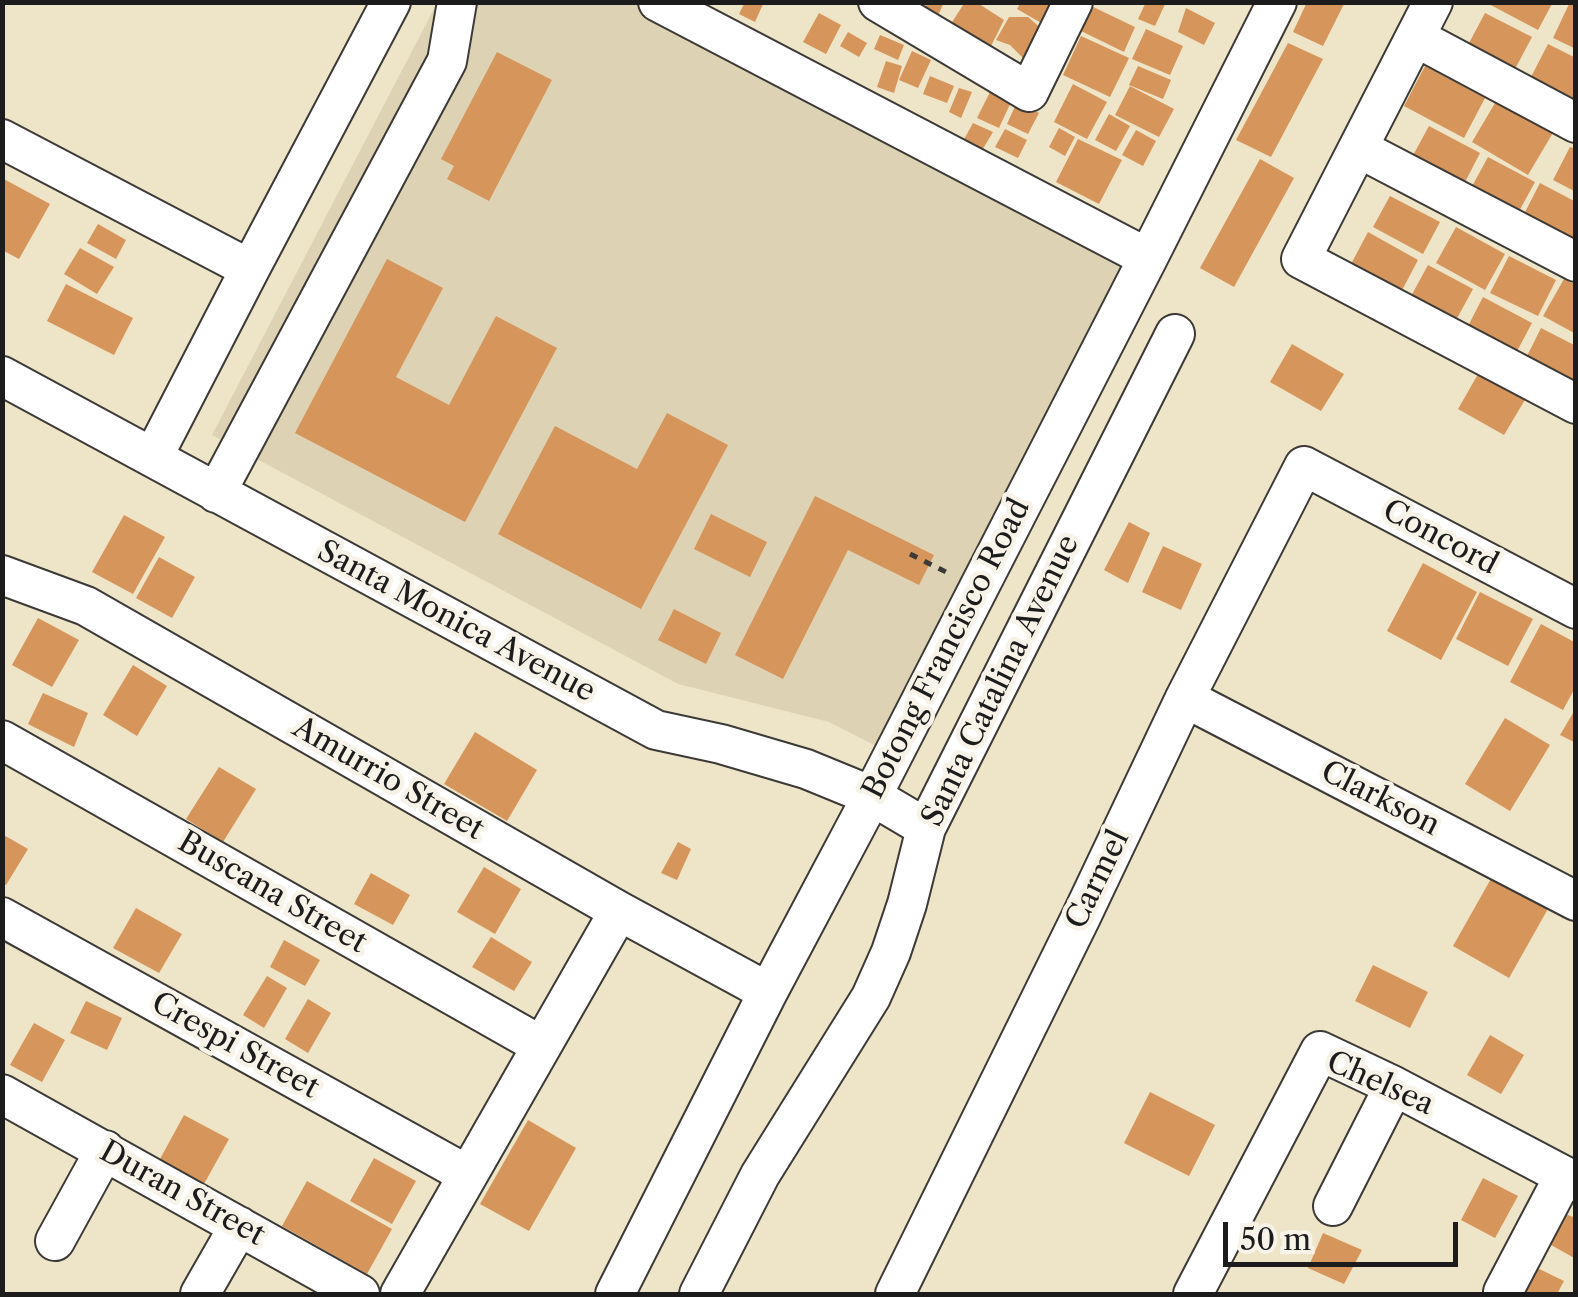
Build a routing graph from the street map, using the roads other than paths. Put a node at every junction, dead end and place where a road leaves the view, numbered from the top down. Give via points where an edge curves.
1 (391, 2) edge
2 (457, 2) edge
3 (658, 2) edge
4 (878, 2) edge
5 (1073, 2) edge
6 (1277, 2) edge
7 (1433, 2) edge
8 (1415, 37) junction
9 (1576, 123) edge
10 (2, 139) edge
11 (1358, 148) junction
12 (1148, 258) junction
13 (1576, 262) edge
14 (250, 268) junction
15 (1175, 334) dead end
16 (2, 376) edge
17 (1576, 404) edge
18 (154, 458) junction
19 (1304, 466) joint
20 (216, 493) junction
21 (2, 575) edge
22 (1576, 609) edge
23 (1185, 698) junction
24 (2, 740) edge
25 (872, 796) junction
26 (926, 828) junction
27 (1576, 901) edge
28 (619, 912) junction
29 (2, 917) edge
30 (768, 992) junction
31 (542, 1046) junction
32 (1394, 1086) junction
33 (2, 1094) edge
34 (105, 1150) junction
35 (468, 1175) junction
36 (1570, 1179) edge
37 (1332, 1206) dead end
38 (239, 1226) junction
39 (55, 1241) dead end
40 (1503, 1292) edge
41 (200, 1294) edge
42 (360, 1294) edge
43 (400, 1294) edge
44 (615, 1294) edge
45 (699, 1294) edge
46 (895, 1294) edge
47 (1193, 1294) edge

1 - 14 street
2 - 20 street via 447,61
3 - 12 street
4 - 5 street via 1028,92
6 - 12 street, Botong Francisco Road
7 - 8 street
8 - 9 street
8 - 11 street
10 - 14 street
11 - 13 street
11 - 17 street via 1302,259
12 - 25 street, Botong Francisco Road
14 - 18 street
15 - 26 street, Santa Catalina Avenue
16 - 18 street, Santa Monica Avenue
18 - 20 street, Santa Monica Avenue
19 - 22 street, Concord
19 - 23 street, Carmel
20 - 25 street, Santa Monica Avenue via 656,730 806,768
21 - 28 street, Amurrio Street via 86,606
23 - 27 street, Clarkson
23 - 46 street, Carmel
24 - 31 street, Buscana Street
25 - 26 street, Santa Monica Avenue
25 - 30 street, Botong Francisco Road
26 - 45 street, Santa Catalina Avenue via 907,904 871,997 760,1175
28 - 30 street, Amurrio Street
28 - 31 street
29 - 35 street, Crespi Street
30 - 44 street, Botong Francisco Road
31 - 35 street
32 - 36 street, Chelsea
32 - 37 street
32 - 47 street, Chelsea via 1320,1051
33 - 34 street, Duran Street
34 - 38 street, Duran Street
34 - 39 street
35 - 43 street
36 - 40 street
38 - 41 street
38 - 42 street, Duran Street

